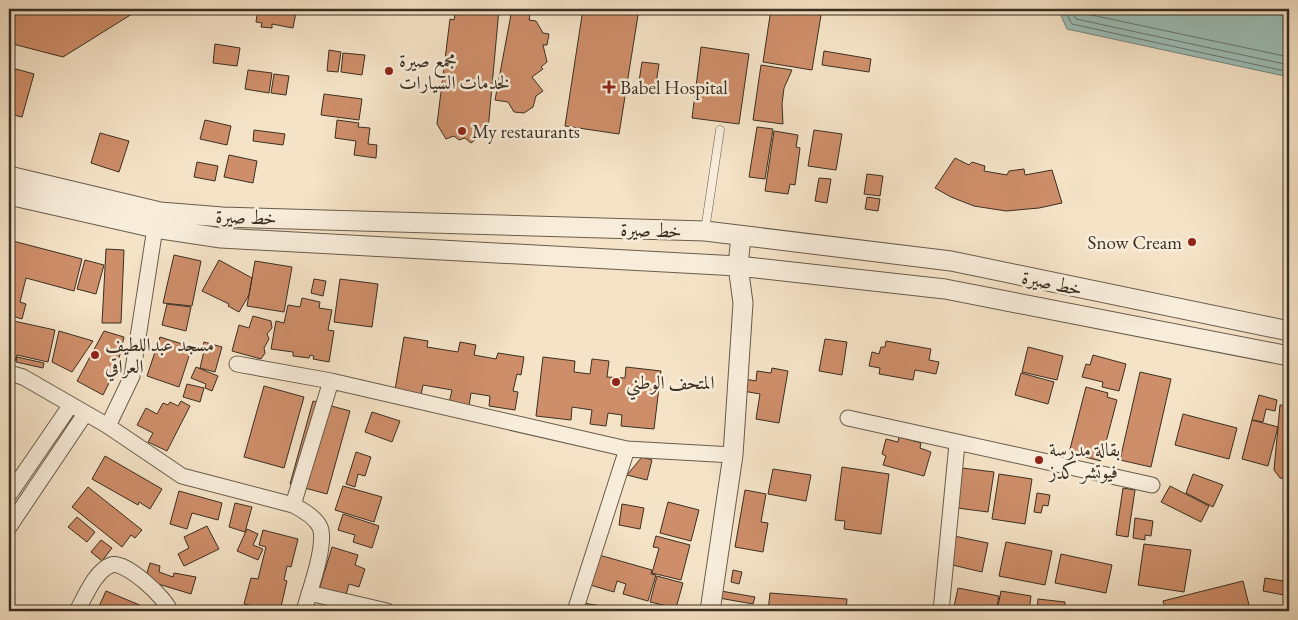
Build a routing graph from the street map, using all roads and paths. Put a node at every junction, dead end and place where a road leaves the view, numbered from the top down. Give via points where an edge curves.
1 (720, 130) dead end
2 (9, 176) edge
3 (9, 195) edge
4 (158, 220) junction
5 (705, 231) junction
6 (741, 236) junction
7 (738, 266) junction
8 (1289, 331) edge
9 (1289, 356) edge
10 (237, 364) dead end
11 (9, 373) edge
12 (330, 381) junction
13 (70, 406) junction
14 (85, 414) junction
15 (848, 418) dead end
16 (108, 426) junction
17 (957, 444) junction
18 (627, 448) junction
19 (733, 455) junction
20 (1152, 485) dead end
21 (9, 495) edge
22 (293, 505) junction
23 (9, 527) edge
24 (309, 593) junction
25 (77, 611) edge
26 (170, 611) edge
27 (304, 611) edge
28 (387, 611) edge
29 (576, 611) edge
30 (710, 611) edge
31 (941, 611) edge

1 - 5 lane
2 - 4 street, خط صيرة
3 - 4 street, خط صيرة
4 - 5 street, خط صيرة via 232,217
4 - 7 street, خط صيرة via 221,238
4 - 16 street via 132,376
5 - 6 street, خط صيرة
6 - 7 street
6 - 8 street, خط صيرة via 951,261
7 - 9 street, خط صيرة via 945,289
7 - 19 street via 743,303
10 - 12 street
11 - 13 street via 23,377
12 - 18 street
12 - 22 street
13 - 14 street
13 - 21 street
14 - 16 street
14 - 23 street
15 - 17 street
16 - 22 street via 182,476
17 - 20 street
17 - 31 street
18 - 19 street
18 - 29 street
19 - 30 street
22 - 24 street via 305,511 320,527 322,542
24 - 27 street
24 - 28 street
25 - 26 street via 101,572 117,564 161,596

